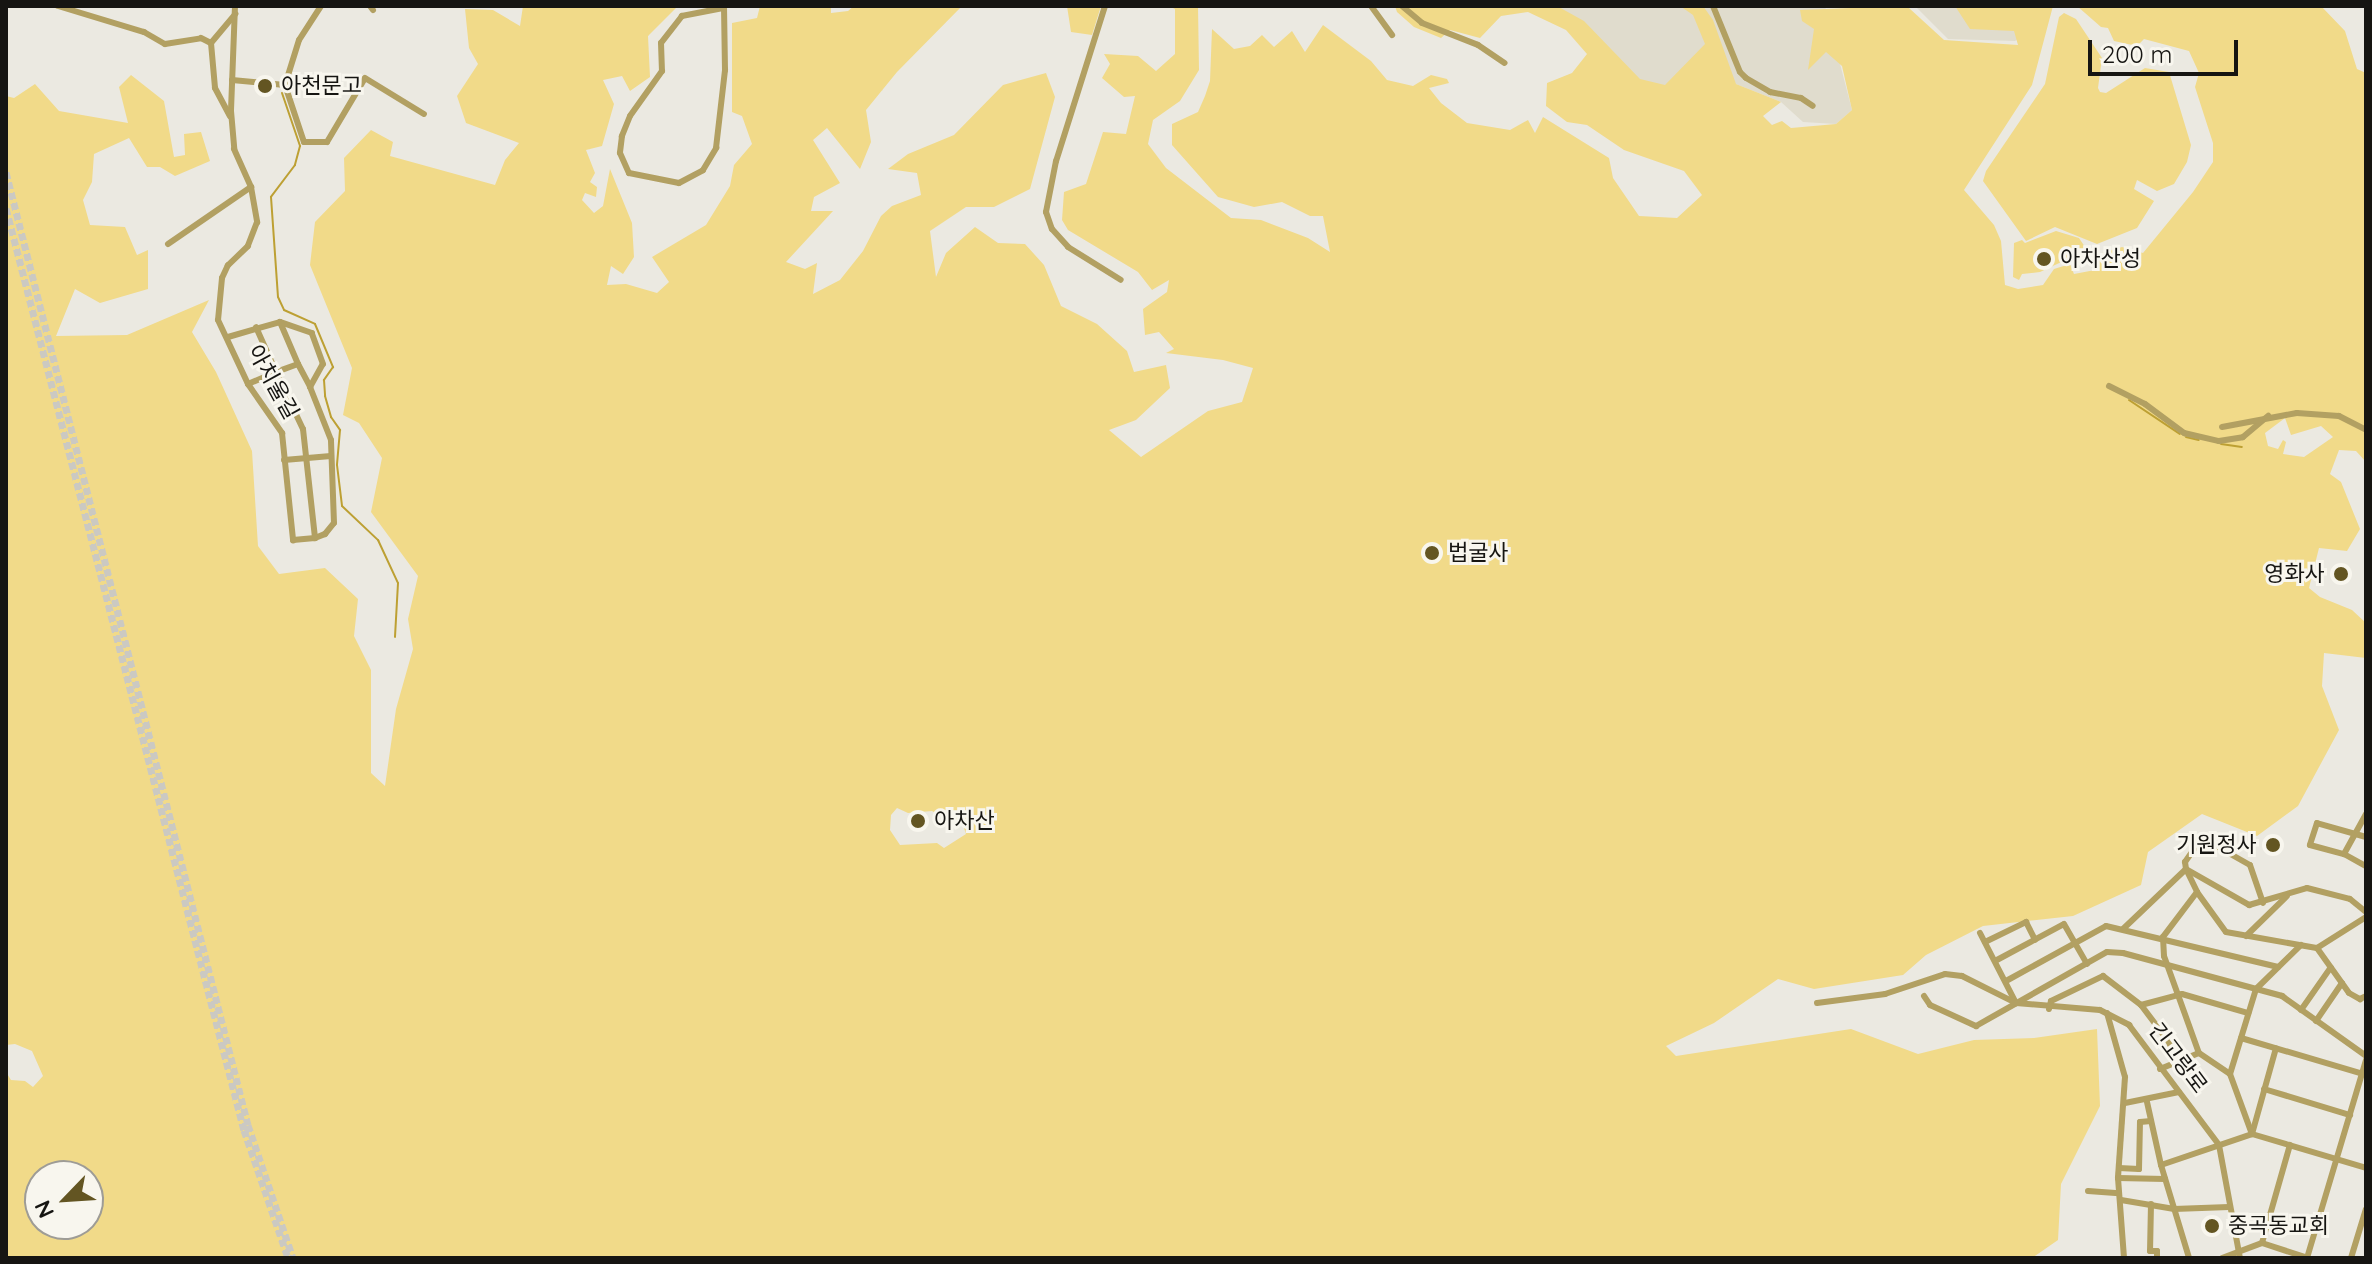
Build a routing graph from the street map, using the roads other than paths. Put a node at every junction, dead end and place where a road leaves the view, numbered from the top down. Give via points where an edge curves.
1 (58, 6) edge
2 (321, 6) edge
3 (1105, 6) edge
4 (1371, 6) edge
5 (1402, 6) edge
6 (1713, 6) edge
7 (724, 7) edge
8 (235, 10) edge
9 (1392, 35) dead end
10 (211, 43) junction
11 (1505, 63) dead end
12 (232, 80) junction
13 (285, 85) junction
14 (1813, 106) dead end
15 (424, 114) dead end
16 (231, 117) junction
17 (251, 187) junction
18 (168, 244) dead end
19 (1121, 280) dead end
20 (280, 322) junction
21 (256, 327) junction
22 (228, 337) junction
23 (298, 364) junction
24 (276, 372) junction
25 (248, 384) junction
26 (2109, 386) dead end
27 (310, 387) junction
28 (2268, 416) junction
29 (2222, 427) dead end
30 (2366, 430) edge
31 (331, 456) junction
32 (307, 458) junction
33 (284, 460) junction
34 (315, 538) junction
35 (2366, 814) edge
36 (2356, 832) junction
37 (2366, 837) edge
38 (2344, 854) junction
39 (2366, 866) edge
40 (2186, 869) junction
41 (2197, 892) junction
42 (2288, 896) junction
43 (2263, 903) junction
44 (2366, 914) edge
45 (2123, 929) junction
46 (1980, 933) dead end
47 (2246, 936) junction
48 (2163, 937) junction
49 (2035, 940) junction
50 (1985, 942) junction
51 (2075, 943) junction
52 (2301, 945) junction
53 (2317, 948) junction
54 (1995, 961) junction
55 (2166, 962) junction
56 (2087, 964) junction
57 (2278, 967) junction
58 (2331, 967) junction
59 (2006, 981) junction
60 (2342, 983) junction
61 (2256, 989) junction
62 (2177, 994) junction
63 (1924, 996) dead end
64 (2366, 996) edge
65 (1817, 1003) dead end
66 (2016, 1003) junction
67 (2141, 1005) junction
68 (2049, 1009) junction
69 (2301, 1010) junction
70 (2107, 1013) junction
71 (2248, 1013) junction
72 (2316, 1021) junction
73 (2241, 1038) junction
74 (2276, 1048) junction
75 (2199, 1053) junction
76 (2366, 1058) edge
77 (2176, 1061) junction
78 (2160, 1069) junction
79 (2230, 1074) junction
80 (2364, 1074) edge
81 (2264, 1089) junction
82 (2179, 1092) junction
83 (2147, 1102) junction
84 (2125, 1103) junction
85 (2350, 1115) junction
86 (2151, 1121) junction
87 (2252, 1134) junction
88 (2219, 1145) junction
89 (2290, 1145) junction
90 (2337, 1159) junction
91 (2161, 1165) junction
92 (2119, 1168) junction
93 (2366, 1168) edge
94 (2118, 1178) junction
95 (2165, 1179) junction
96 (2088, 1191) dead end
97 (2120, 1196) junction
98 (2151, 1204) junction
99 (2229, 1207) junction
100 (2174, 1209) junction
101 (2366, 1209) edge
102 (2262, 1243) junction
103 (2239, 1255) edge
104 (2124, 1258) edge
105 (2157, 1258) edge
106 (2189, 1258) edge
107 (2222, 1258) edge
108 (2308, 1258) edge
109 (2351, 1258) edge

1 - 10 street via 144,32 165,44 201,38
2 - 13 street via 299,40
3 - 19 street via 1056,161 1046,212 1068,247
4 - 9 street
5 - 11 street via 1422,23 1478,45
6 - 14 street via 1740,72 1770,92
7 - 7 street via 682,16 661,43 662,71 622,136 620,153 629,173 679,183 703,170 716,148 725,70
8 - 10 street
8 - 12 street, 아치울길
10 - 16 street via 215,88
12 - 13 street
12 - 16 street, 아치울길
13 - 15 street via 304,142 312,145 331,138 365,78
16 - 17 street, 아치울길 via 234,149
17 - 18 street
17 - 22 street, 아치울길 via 257,222 248,246 222,278 218,320
20 - 21 street
20 - 23 street
20 - 27 street, 아치울길 via 312,333 323,364
21 - 22 street
21 - 24 street
22 - 25 street, 아치울길
23 - 24 street
23 - 27 street
24 - 25 street
24 - 32 street via 303,429
25 - 33 street, 아치울길 via 282,433
26 - 28 street via 2184,433 2219,441 2243,437
27 - 31 street, 아치울길 via 328,425
28 - 29 street
28 - 30 street via 2336,415
31 - 32 street
31 - 34 street, 아치울길 via 334,523
32 - 33 street
32 - 34 street
33 - 34 street, 아치울길 via 293,540
35 - 36 street
36 - 37 street
36 - 38 street
36 - 38 street via 2317,823 2310,845
38 - 39 street
40 - 41 street
40 - 43 street via 2249,905
40 - 43 street via 2185,862 2202,838 2250,865
40 - 45 street
41 - 47 street via 2226,932
41 - 48 street
42 - 43 street
42 - 44 street via 2307,888 2329,892 2350,899
42 - 47 street
44 - 53 street
45 - 48 street
45 - 51 street via 2106,926
46 - 50 street
47 - 52 street
48 - 55 street
48 - 57 street
49 - 50 street via 2026,922
49 - 51 street via 2064,924
49 - 54 street
50 - 54 street
51 - 56 street
51 - 59 street
52 - 53 street
52 - 57 street
53 - 58 street
54 - 59 street
55 - 56 street via 2107,952
55 - 61 street
55 - 62 street
56 - 66 street
57 - 61 street
58 - 60 street
58 - 69 street
59 - 66 street
60 - 64 street via 2360,999
60 - 72 street
61 - 69 street via 2282,996
61 - 71 street
62 - 67 street
62 - 71 street
62 - 75 street
63 - 66 street via 1930,1005 1976,1026
65 - 66 street via 1885,994 1945,974 1962,976
66 - 68 street
67 - 68 street via 2103,976 2051,1001
67 - 77 street via 2169,1042
68 - 70 street
69 - 72 street
70 - 78 street, 긴고랑로 via 2139,1035
70 - 84 street via 2125,1077
71 - 73 street
72 - 76 street
73 - 74 street
73 - 79 street
74 - 80 street
74 - 81 street
75 - 77 street
75 - 79 street
76 - 80 street
77 - 78 street
78 - 82 street, 긴고랑로
79 - 87 street
80 - 85 street
81 - 85 street
81 - 87 street
82 - 83 street
82 - 88 street, 긴고랑로
83 - 84 street
83 - 86 street
84 - 92 street
85 - 90 street
86 - 91 street
86 - 92 street via 2140,1122 2139,1169
87 - 88 street
87 - 89 street
88 - 91 street
88 - 99 street, 긴고랑로
89 - 90 street
89 - 102 street
90 - 93 street
90 - 108 street
91 - 95 street
92 - 94 street
94 - 95 street
94 - 97 street
95 - 100 street
96 - 97 street
97 - 98 street
97 - 104 street
98 - 100 street
98 - 105 street via 2150,1251 2157,1251
99 - 100 street
99 - 103 street, 긴고랑로
100 - 106 street
101 - 109 street
102 - 103 street
102 - 108 street
103 - 107 street

